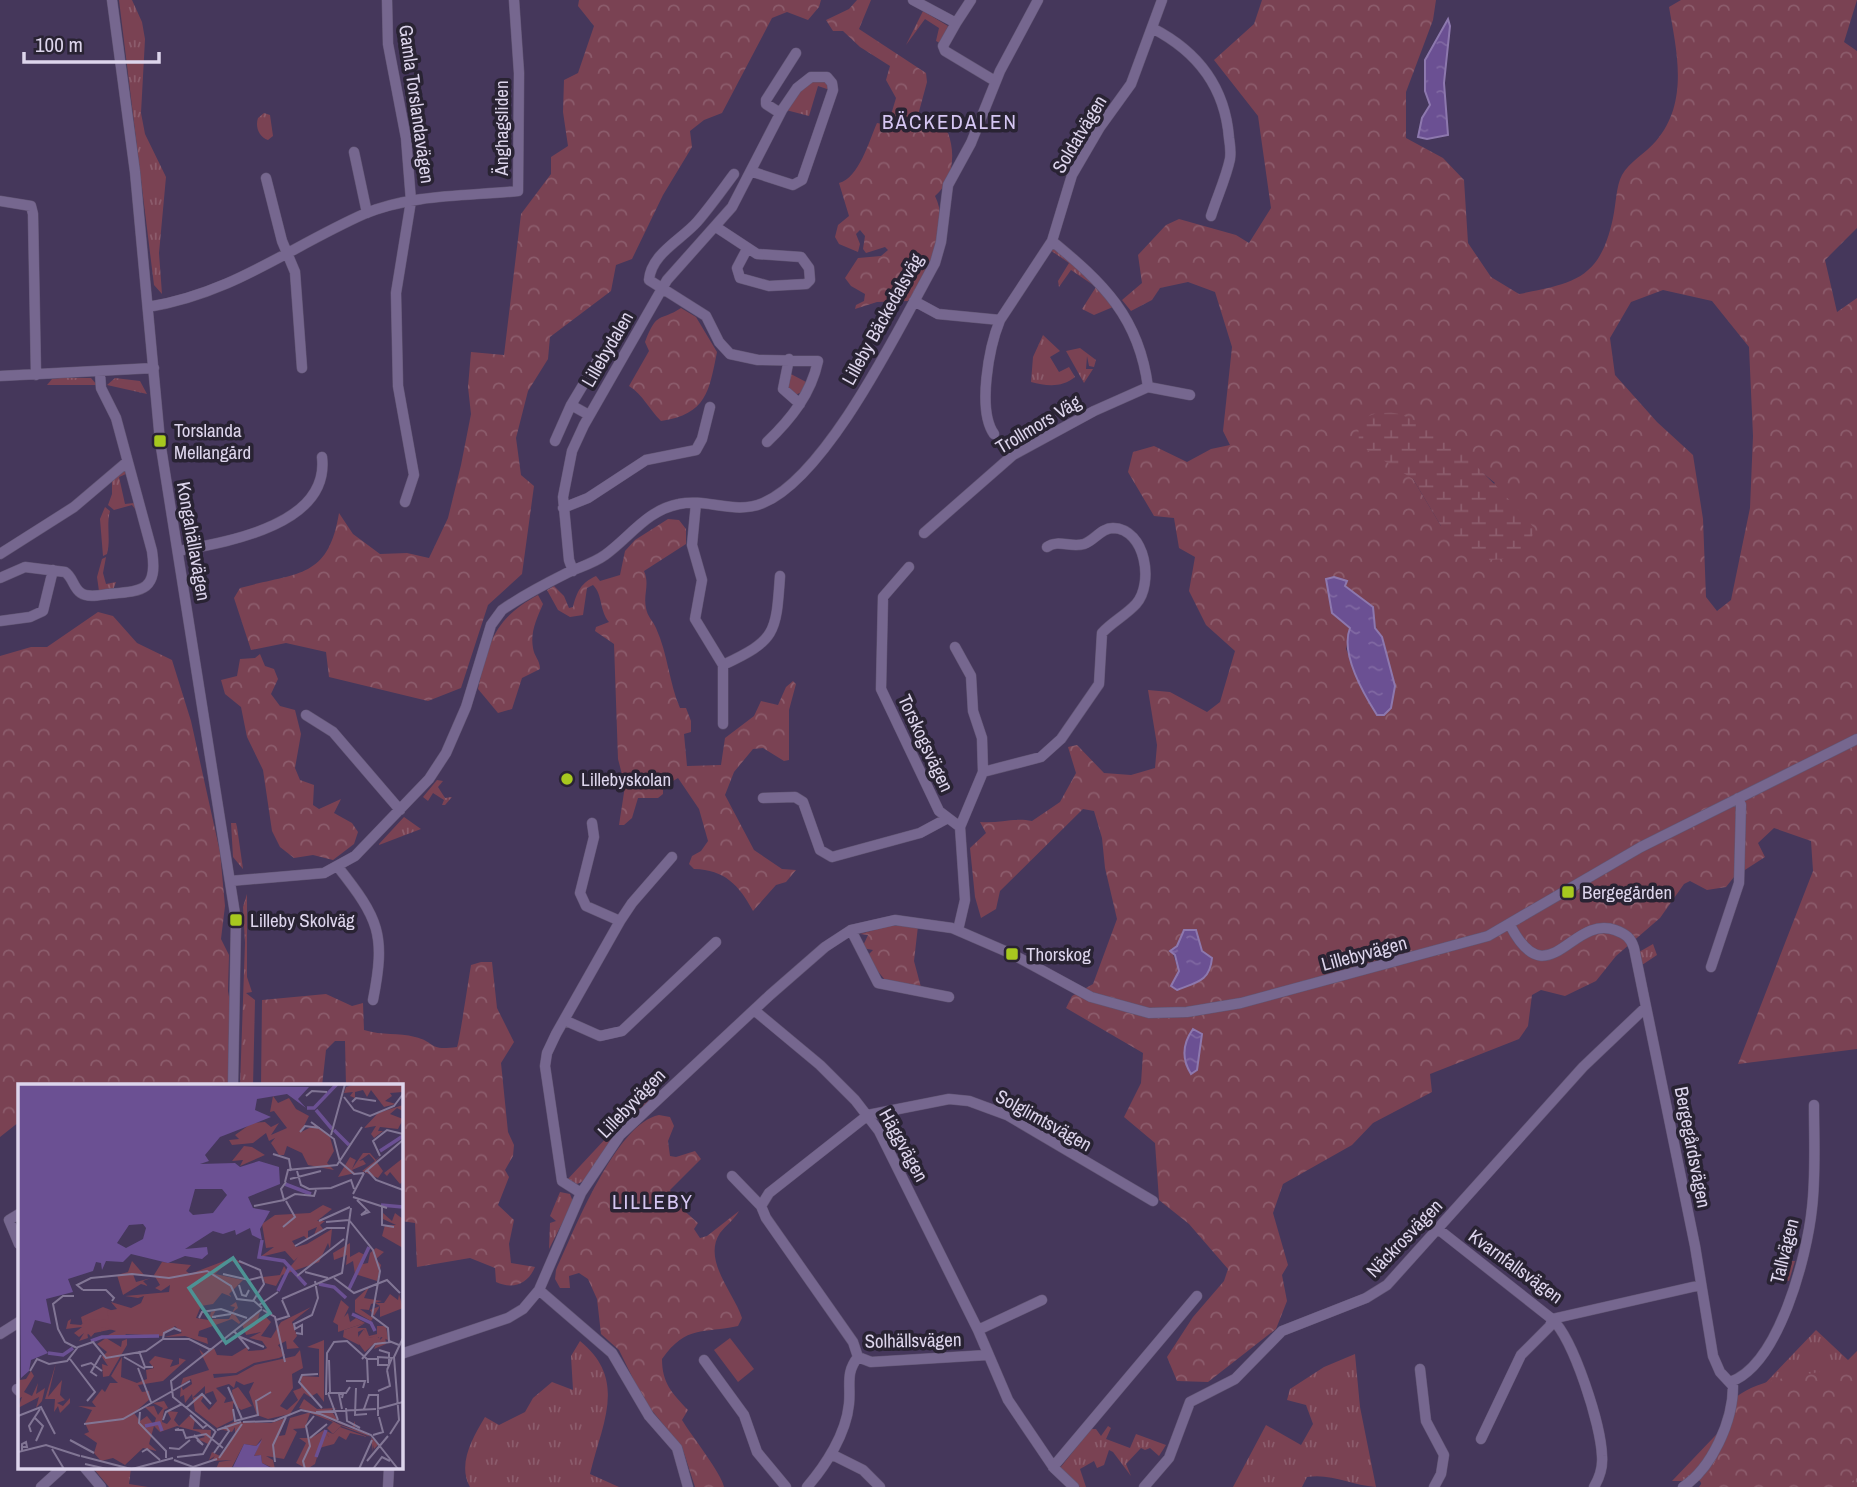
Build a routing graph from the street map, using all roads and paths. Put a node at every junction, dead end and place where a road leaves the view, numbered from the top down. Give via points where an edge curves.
1 (112, 0) edge
2 (387, 0) edge
3 (514, 0) edge
4 (913, 0) edge
5 (971, 0) edge
6 (1038, 0) edge
7 (1162, 0) edge
8 (956, 23) junction
9 (1152, 28) junction
10 (796, 53) dead end
11 (996, 81) junction
12 (780, 113) junction
13 (354, 152) dead end
14 (753, 173) junction
15 (734, 174) dead end
16 (266, 178) dead end
17 (0, 201) edge
18 (411, 201) junction
19 (367, 213) junction
20 (1211, 216) dead end
21 (716, 228) junction
22 (1052, 241) junction
23 (747, 248) junction
24 (288, 254) junction
25 (661, 290) junction
26 (914, 301) junction
27 (148, 307) junction
28 (1000, 320) junction
29 (598, 359) dead end
30 (789, 359) junction
31 (154, 368) junction
32 (302, 368) dead end
33 (100, 373) junction
34 (36, 375) junction
35 (0, 376) edge
36 (1148, 387) junction
37 (1190, 395) dead end
38 (800, 404) junction
39 (572, 405) junction
40 (710, 407) dead end
41 (589, 415) junction
42 (994, 434) dead end
43 (555, 441) dead end
44 (767, 442) dead end
45 (322, 457) dead end
46 (127, 462) junction
47 (405, 502) dead end
48 (696, 503) junction
49 (563, 508) junction
50 (924, 533) dead end
51 (1047, 547) dead end
52 (177, 551) junction
53 (0, 554) edge
54 (909, 568) dead end
55 (53, 570) junction
56 (573, 571) junction
57 (780, 576) dead end
58 (0, 578) edge
59 (0, 621) edge
60 (955, 647) dead end
61 (723, 664) junction
62 (306, 715) dead end
63 (723, 724) dead end
64 (1857, 739) edge
65 (983, 772) junction
66 (763, 798) dead end
67 (1738, 798) junction
68 (400, 810) junction
69 (946, 819) junction
70 (592, 823) dead end
71 (960, 827) junction
72 (672, 857) dead end
73 (338, 867) junction
74 (230, 881) junction
75 (620, 921) junction
76 (1510, 925) junction
77 (851, 930) junction
78 (958, 930) junction
79 (716, 942) dead end
80 (1711, 967) dead end
81 (949, 997) dead end
82 (373, 1000) dead end
83 (1646, 1007) junction
84 (754, 1010) junction
85 (564, 1020) junction
86 (233, 1084) edge
87 (1814, 1105) dead end
88 (868, 1115) junction
89 (732, 1176) dead end
90 (581, 1194) junction
91 (1153, 1201) dead end
92 (761, 1206) junction
93 (18, 1215) edge
94 (1438, 1229) junction
95 (18, 1242) edge
96 (1701, 1285) junction
97 (539, 1290) junction
98 (1197, 1296) dead end
99 (1042, 1300) dead end
100 (1552, 1319) junction
101 (18, 1323) edge
102 (978, 1330) junction
103 (0, 1334) edge
104 (402, 1354) edge
105 (987, 1355) junction
106 (858, 1357) junction
107 (704, 1360) dead end
108 (1420, 1368) dead end
109 (1730, 1382) junction
110 (1482, 1439) dead end
111 (831, 1454) junction
112 (1054, 1467) junction
113 (60, 1470) edge
114 (87, 1470) edge
115 (41, 1487) edge
116 (101, 1487) edge
117 (688, 1487) edge
118 (786, 1487) edge
119 (807, 1487) edge
120 (880, 1487) edge
121 (1074, 1487) edge
122 (1144, 1487) edge
123 (1434, 1487) edge
124 (1594, 1487) edge
125 (1683, 1487) edge

1 - 27 street, Kongahällavägen
2 - 18 street, Gamla Torslandavägen via 389,51 406,138
3 - 18 street, Änghagsliden via 518,191
4 - 8 street
5 - 8 street
6 - 11 street, Lilleby Bäckedalsväg
7 - 9 street, Soldatvägen
8 - 11 street via 943,46 946,51
9 - 20 street via 1197,59 1222,103 1231,158
9 - 22 street, Soldatvägen via 1131,84 1072,175
10 - 12 street via 766,100
11 - 26 street, Lilleby Bäckedalsväg via 948,185 941,243
12 - 14 street, Lillebydalen
12 - 14 street, Lillebydalen via 811,77 822,76 832,83 800,183
13 - 19 street
14 - 21 street, Lillebydalen
15 - 25 street via 703,215 651,268 649,280
16 - 24 street
17 - 34 street via 31,206 33,214
18 - 19 street
18 - 47 street, Gamla Torslandavägen via 397,293 398,386 414,475
19 - 24 street
21 - 23 street
21 - 25 street, Lillebydalen
22 - 28 street, Soldatvägen
22 - 36 street via 1096,277 1122,309
23 - 23 street via 770,257 801,257 810,280 769,286 740,278 737,268
24 - 27 street via 222,288
24 - 32 street via 295,272
25 - 30 street via 706,316 730,354 758,360
25 - 41 street, Lillebydalen
26 - 28 street via 938,314
26 - 48 street, Lilleby Bäckedalsväg via 873,378 792,482 776,496 752,506
27 - 31 street, Kongahällavägen
28 - 42 street, Soldatvägen via 988,372 986,422
29 - 39 street
30 - 38 street via 783,389
30 - 38 street via 818,361
31 - 33 street
31 - 52 street, Kongahällavägen
33 - 34 street
33 - 46 street
34 - 35 street
36 - 37 street
36 - 50 street, Trollmors Väg via 1013,455
38 - 44 street
39 - 41 street
39 - 43 street
40 - 49 street via 696,450 646,460 588,498
41 - 49 street, Lillebydalen via 569,461
45 - 52 street via 320,485 279,523
46 - 53 street via 74,507
46 - 55 street via 152,551 152,581 137,591 85,595 69,574
48 - 56 street, Lilleby Bäckedalsväg via 677,504 650,516 605,555
48 - 61 street via 692,545 702,580 695,619
49 - 56 street, Lillebydalen
51 - 65 street via 1053,543 1082,545 1107,530 1122,531 1138,545 1145,583 1136,604 1102,632 1099,684 1061,739 1041,757
52 - 74 street, Kongahällavägen
54 - 69 street, Torskogsvägen via 883,597 881,689 926,787
55 - 58 street via 25,567
55 - 59 street via 43,611
56 - 68 street, Lilleby Bäckedalsväg via 496,616 453,739 429,779
57 - 61 street via 778,614 772,630 760,647
60 - 65 street via 971,676
61 - 63 street
62 - 68 street via 333,732
64 - 67 street, Lillebyvägen
65 - 71 street
66 - 69 street via 795,797 803,802 820,850 832,857 920,833
67 - 76 street, Lillebyvägen via 1641,847
67 - 80 street via 1739,883
68 - 73 street, Lilleby Bäckedalsväg
69 - 71 street, Torskogsvägen
70 - 75 street via 594,836 580,894 586,906
71 - 78 street via 965,901
72 - 75 street
73 - 74 street, Lilleby Bäckedalsväg via 324,873
73 - 82 street via 374,918 381,959
74 - 86 street, Kongahällavägen via 237,946
75 - 85 street
76 - 78 street, Lillebyvägen via 1434,953 1241,1003 1149,1013 1091,997
76 - 83 street, Bergegårdsvägen via 1530,951 1547,957 1558,954 1585,932 1608,928 1627,936 1634,948
77 - 78 street, Lillebyvägen via 895,920
77 - 81 street via 877,984
77 - 84 street, Lillebyvägen
79 - 85 street via 614,1035 600,1036
83 - 94 street, Näckrosvägen via 1583,1066
83 - 96 street, Bergegårdsvägen
84 - 88 street, Häggvägen via 820,1065
84 - 90 street, Lillebyvägen via 620,1135
85 - 90 street via 545,1066 562,1181
87 - 109 street, Tallvägen via 1812,1209 1789,1302 1758,1364 1747,1376
88 - 91 street, Solglimtsvägen via 949,1099 981,1104
88 - 92 street via 769,1193
88 - 102 street, Häggvägen
89 - 92 street
90 - 97 street, Lillebyvägen
92 - 106 street via 853,1342
93 - 95 street via 9,1220
94 - 100 street, Kvarnfallsvägen
94 - 122 street, Näckrosvägen via 1378,1292 1282,1331 1235,1379 1190,1402 1169,1458
96 - 100 street, Kvarnfallsvägen
96 - 109 street, Bergegårdsvägen via 1713,1356
97 - 104 street, Lillebyvägen via 508,1318
97 - 117 street via 612,1353 649,1416 677,1448
98 - 112 street
99 - 102 street
100 - 110 street via 1521,1355
100 - 124 street via 1572,1348 1597,1428 1602,1459
101 - 103 street
102 - 105 street, Häggvägen
105 - 106 street, Solhällsvägen via 872,1362
105 - 112 street, Häggvägen via 1008,1400
106 - 111 street, Solhällsvägen via 851,1366 849,1405
107 - 118 street via 744,1415 757,1452
108 - 123 street via 1426,1421 1444,1455
109 - 125 street via 1728,1415 1712,1456 1699,1476
111 - 119 street, Solhällsvägen
111 - 120 street via 868,1474
112 - 121 street, Häggvägen
113 - 115 street
114 - 116 street

